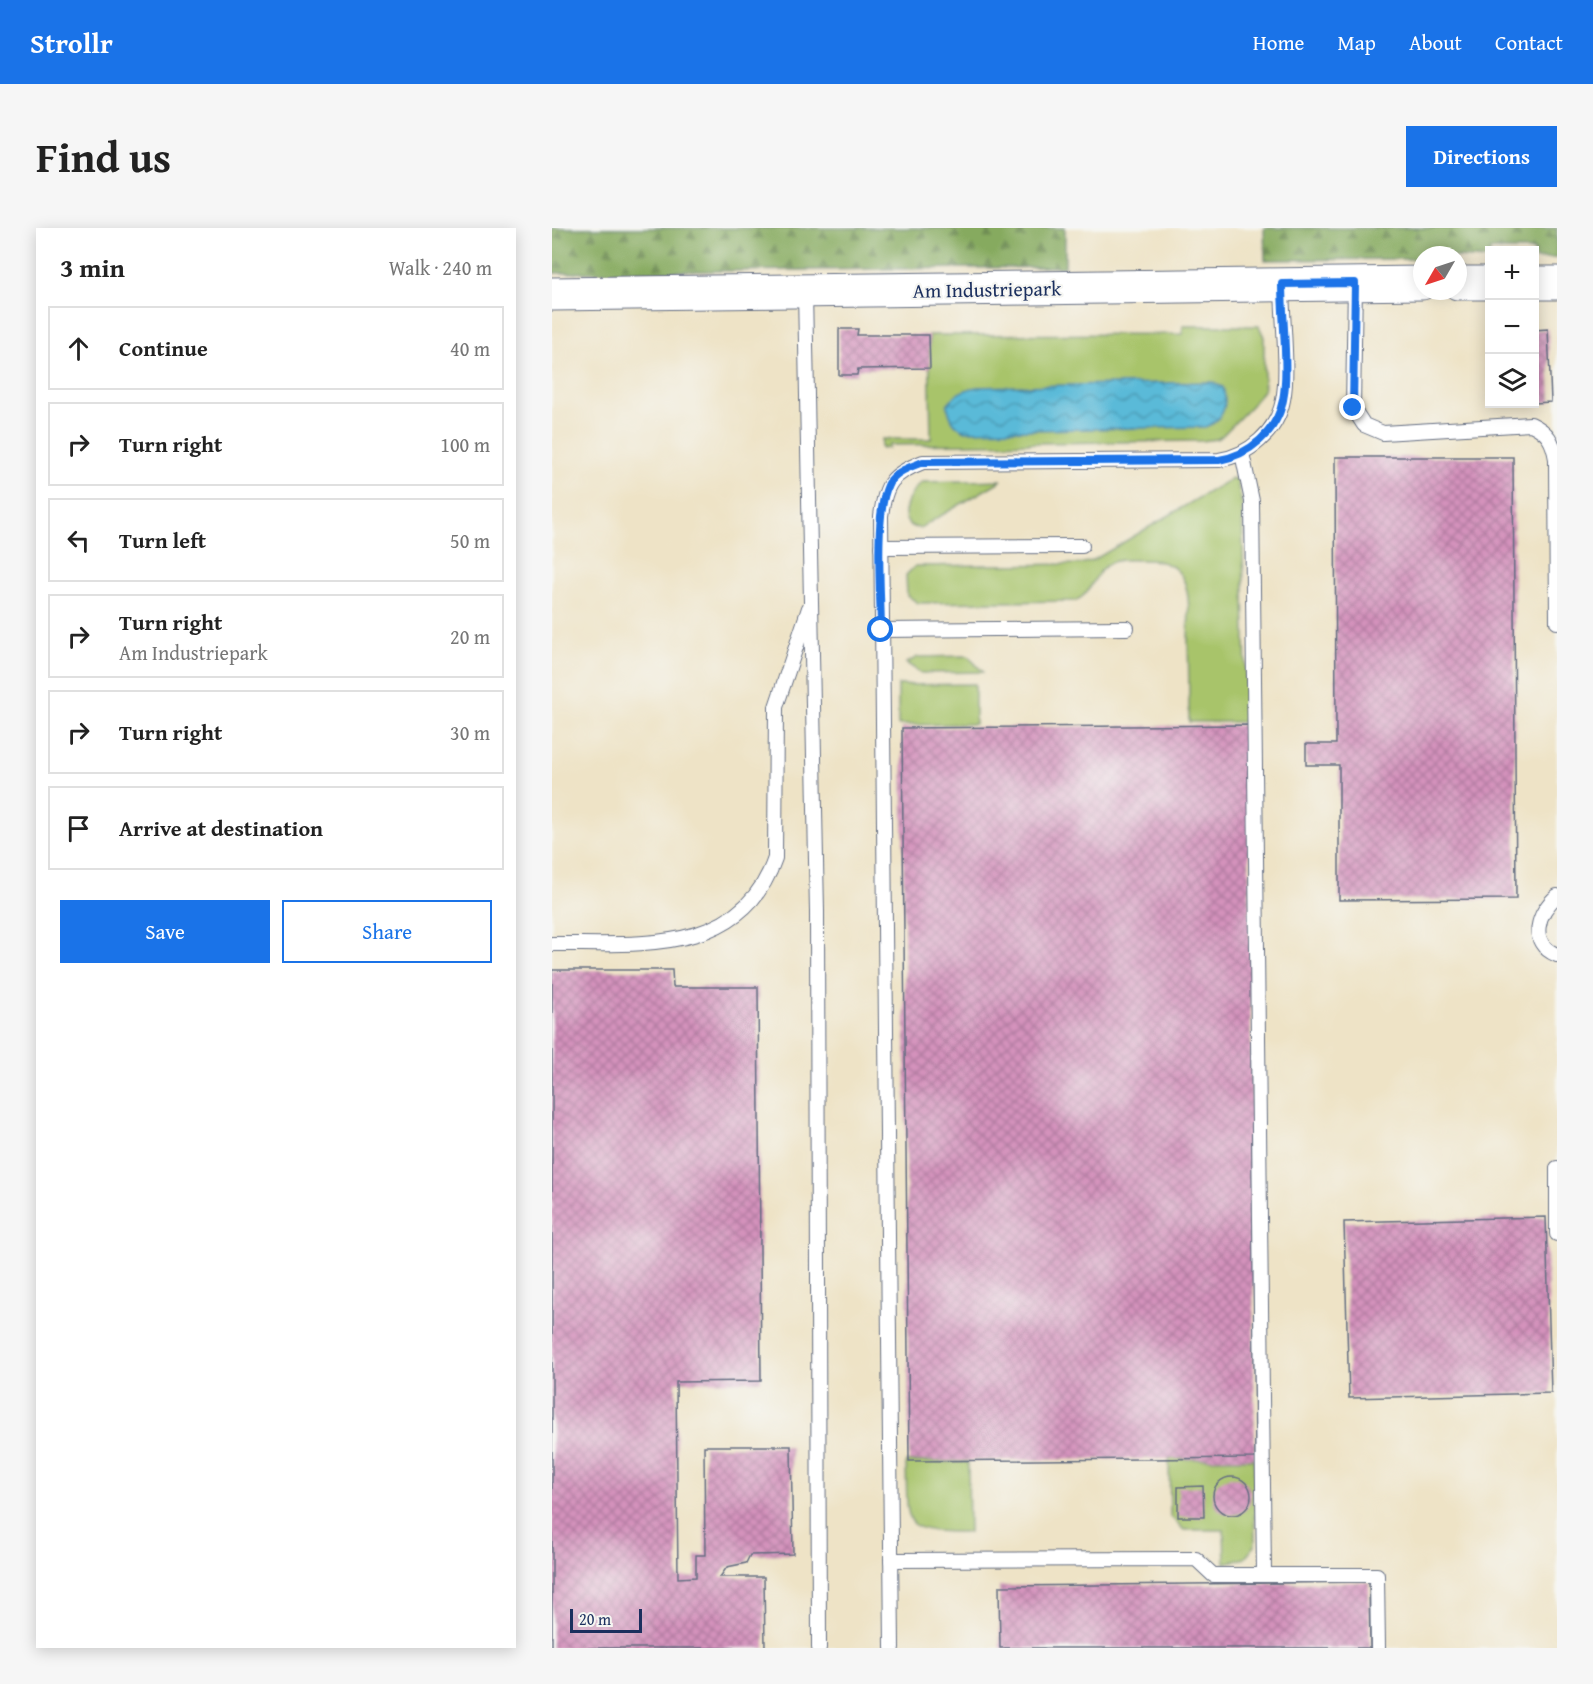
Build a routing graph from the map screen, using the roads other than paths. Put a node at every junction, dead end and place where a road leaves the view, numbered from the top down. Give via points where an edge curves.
1 (1355, 283) junction
2 (1413, 283) edge
3 (1467, 283) edge
4 (1485, 283) edge
5 (1539, 283) edge
6 (1557, 283) edge
7 (1282, 284) junction
8 (805, 292) junction
9 (552, 294) edge
10 (1242, 453) junction
11 (1082, 546) dead end
12 (881, 547) junction
13 (812, 597) junction
14 (1557, 622) edge
15 (1127, 628) dead end
16 (881, 630) junction
17 (1557, 896) edge
18 (552, 944) edge
19 (1557, 956) edge
20 (1557, 1168) edge
21 (1557, 1233) edge
22 (891, 1560) junction
23 (1264, 1575) junction
24 (819, 1648) edge
25 (892, 1648) edge
26 (1378, 1648) edge

1 - 2 street, Am Industriepark
1 - 7 street, Am Industriepark
1 - 14 lane via 1353,408 1364,425 1383,433 1531,424 1544,431 1553,443
3 - 4 street
5 - 6 street
7 - 8 street, Am Industriepark
7 - 10 lane via 1284,400 1272,425
8 - 9 street, Am Industriepark
8 - 13 lane
10 - 12 lane via 1219,460 923,462 892,479 883,496
10 - 23 lane via 1252,501
11 - 12 lane
12 - 16 lane
13 - 18 lane via 776,707 775,858 768,880 732,917 712,930 688,938 646,943
13 - 24 lane
15 - 16 lane
16 - 22 lane
17 - 19 lane via 1544,909 1537,924 1542,944
20 - 21 lane
22 - 23 lane via 1196,1559 1213,1575
22 - 25 lane
23 - 26 lane via 1377,1575

